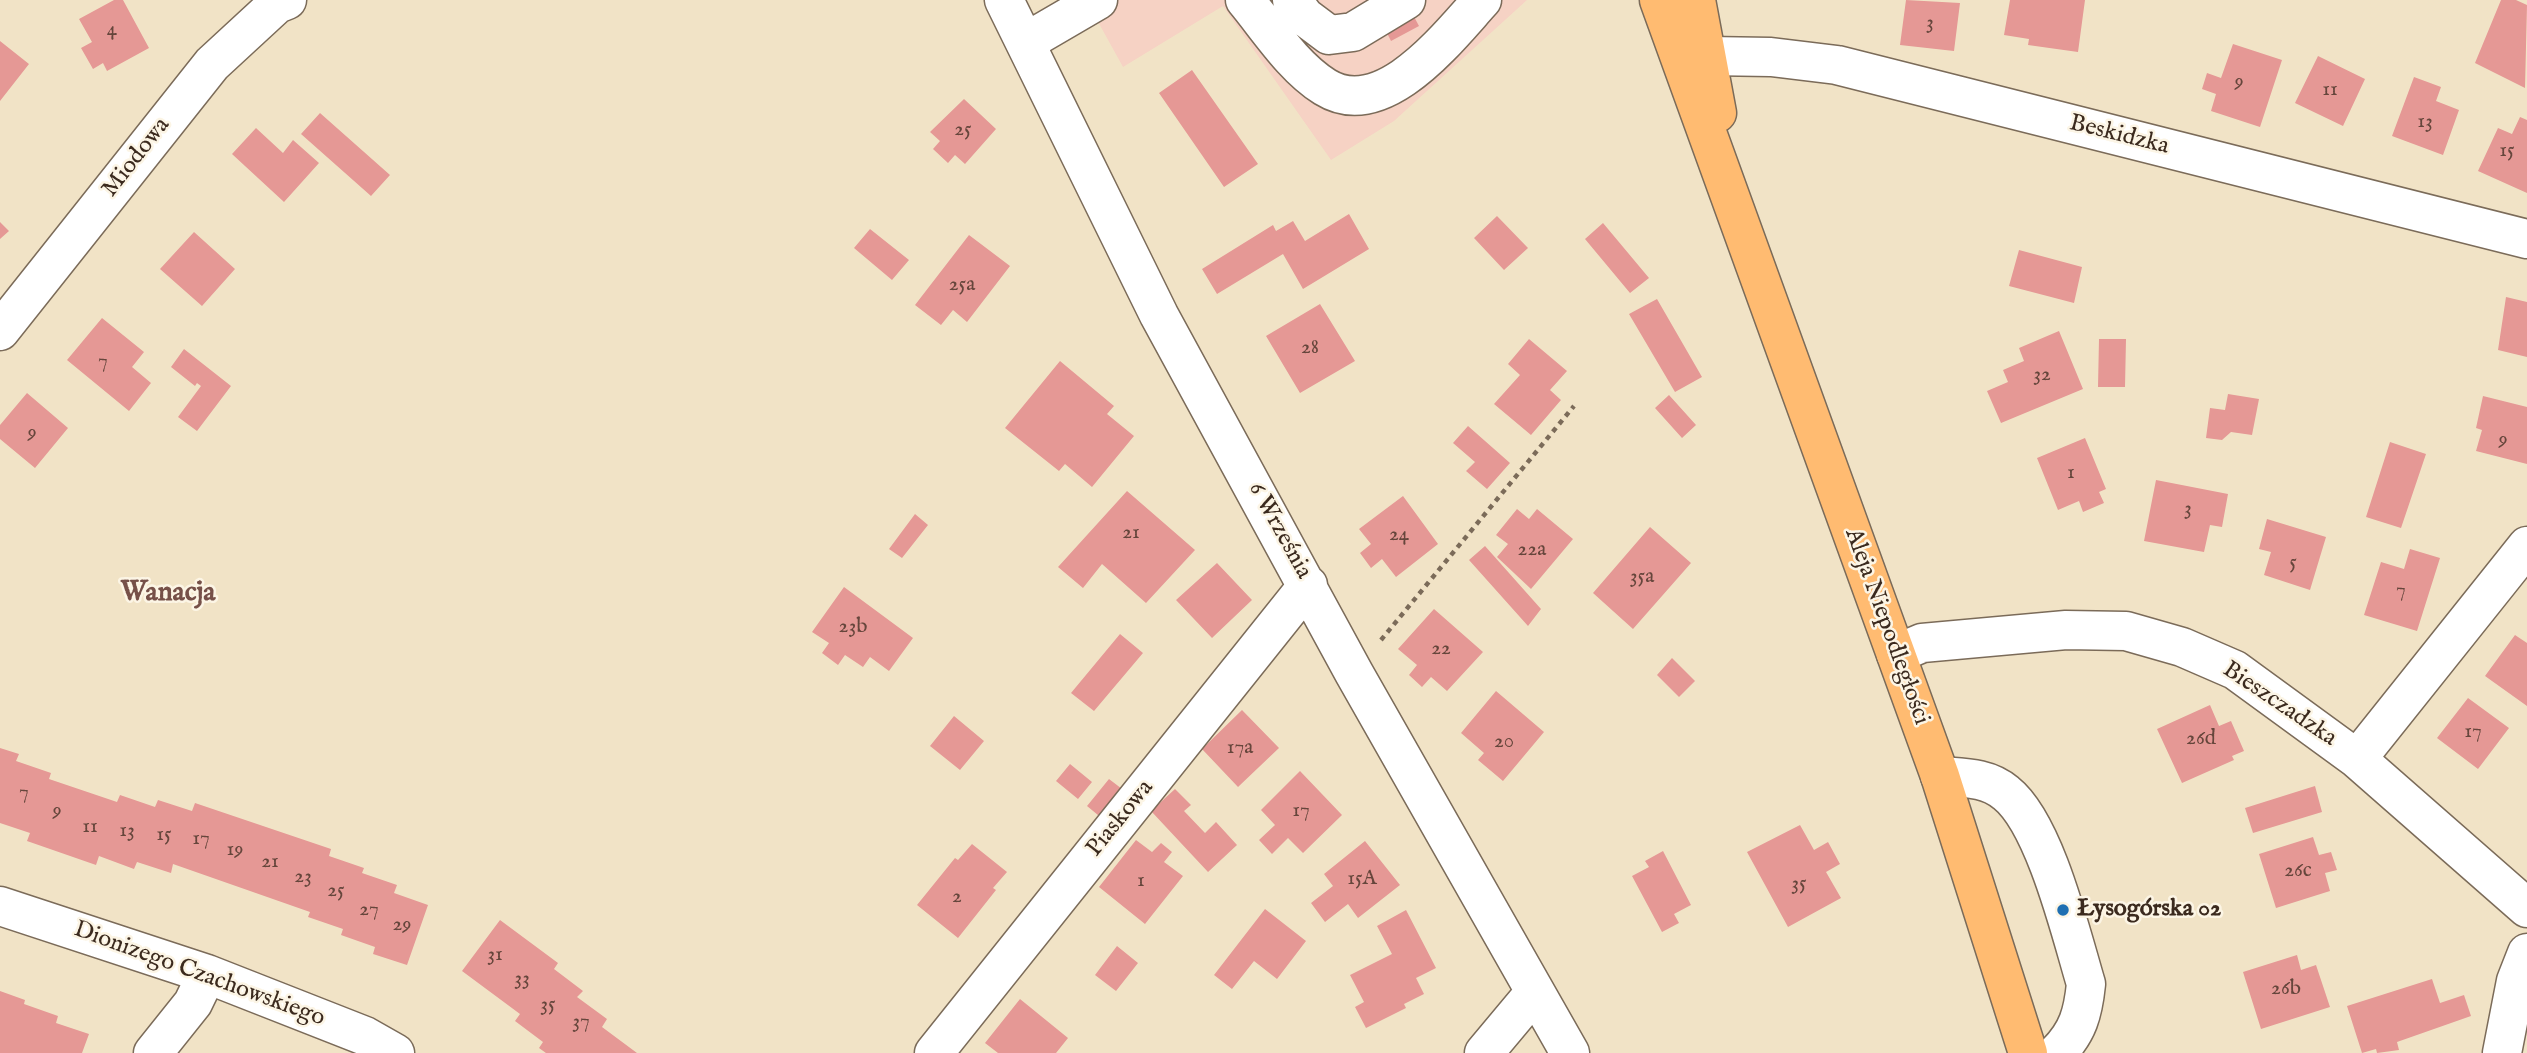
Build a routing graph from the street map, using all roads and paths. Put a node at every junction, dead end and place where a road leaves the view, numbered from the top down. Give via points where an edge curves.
1 (287, 0) edge
2 (1004, 0) edge
3 (1098, 0) edge
4 (1245, 0) edge
5 (1292, 0) edge
6 (1406, 0) edge
7 (1482, 0) edge
8 (1659, 0) edge
9 (1696, 0) edge
10 (1026, 42) junction
11 (1708, 56) junction
12 (1732, 205) junction
13 (2527, 239) edge
14 (0, 331) edge
15 (1574, 406) dead end
16 (2527, 546) edge
17 (1308, 584) junction
18 (1896, 654) junction
19 (1354, 673) junction
20 (2357, 759) junction
21 (1940, 776) junction
22 (0, 906) edge
23 (2527, 908) edge
24 (2527, 953) edge
25 (207, 974) junction
26 (1535, 992) junction
27 (153, 1053) edge
28 (395, 1053) edge
29 (934, 1053) edge
30 (1484, 1053) edge
31 (1570, 1053) edge
32 (2028, 1053) edge
33 (2057, 1053) edge
34 (2502, 1053) edge

1 - 14 street, Miodowa via 212,64
2 - 10 street, 6 Września
3 - 10 street
4 - 7 street via 1301,68 1327,89 1354,97 1382,92 1429,58
5 - 6 street via 1329,35 1353,32
8 - 12 main road, Aleja Niepodległości
9 - 11 main road, Aleja Niepodległości
10 - 17 street, 6 Września via 1159,315
11 - 12 main road, Aleja Niepodległości
11 - 13 street, Beskidzka via 1838,65
12 - 18 main road, Aleja Niepodległości
15 - 19 path
16 - 20 street
17 - 19 street, 6 Września
17 - 29 street, Piaskowa
18 - 20 street, Bieszczadzka via 1922,643 2066,630 2126,631 2182,647 2235,670
18 - 21 main road, Aleja Niepodległości
19 - 26 street, 6 Września
20 - 23 street, Bieszczadzka
21 - 32 main road, Aleja Niepodległości
21 - 33 street via 1980,779 2006,792 2029,818 2086,984 2083,1012 2073,1037
22 - 25 street, Dionizego Czachowskiego
24 - 34 street via 2516,981
25 - 27 street via 193,1003
25 - 28 street, Dionizego Czachowskiego via 365,1036
26 - 30 street
26 - 31 street, 6 Września

